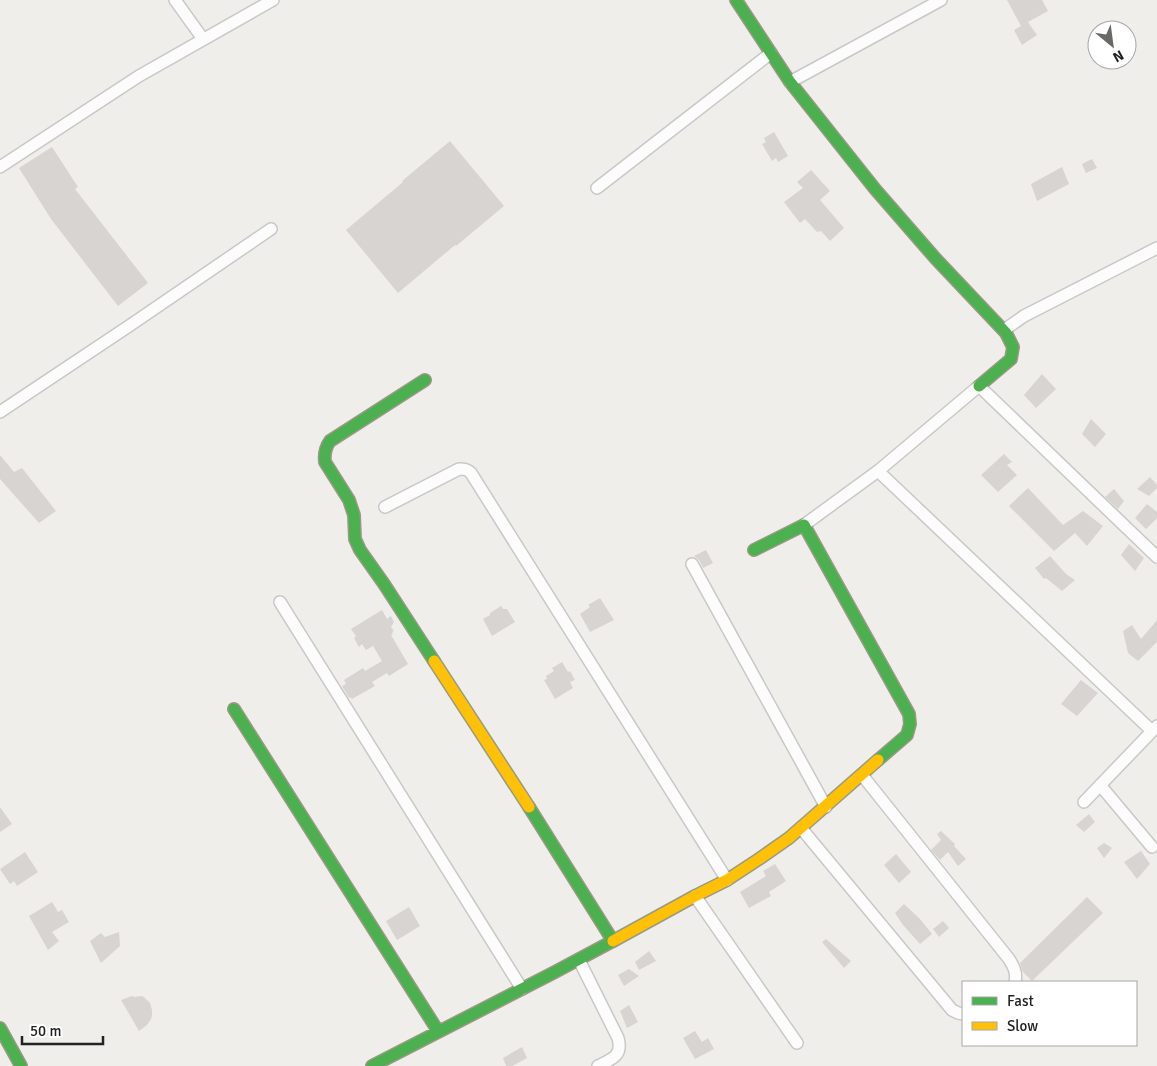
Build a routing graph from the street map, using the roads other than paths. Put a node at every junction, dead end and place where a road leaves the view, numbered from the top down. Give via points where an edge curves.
1 (175, 0) edge
2 (273, 0) edge
3 (736, 0) edge
4 (941, 0) edge
5 (204, 39) junction
6 (771, 53) junction
7 (790, 82) junction
8 (0, 167) edge
9 (597, 188) dead end
10 (271, 229) dead end
11 (1157, 248) edge
12 (1004, 330) junction
13 (425, 380) dead end
14 (979, 386) junction
15 (0, 412) edge
16 (878, 470) junction
17 (385, 506) dead end
18 (804, 525) junction
19 (754, 550) dead end
20 (1157, 557) edge
21 (692, 564) dead end
22 (280, 602) dead end
23 (234, 708) dead end
24 (1154, 728) edge
25 (862, 775) junction
26 (1100, 785) junction
27 (1084, 802) dead end
28 (826, 807) junction
29 (801, 828) junction
30 (1152, 847) dead end
31 (726, 880) junction
32 (695, 896) junction
33 (613, 941) junction
34 (579, 960) junction
35 (1015, 981) edge
36 (522, 989) junction
37 (962, 1014) edge
38 (0, 1028) edge
39 (438, 1031) junction
40 (797, 1043) dead end
41 (21, 1066) edge
42 (372, 1066) edge
43 (598, 1066) edge

1 - 5 street
2 - 5 street
3 - 6 street
4 - 7 street
5 - 8 street via 139,76
6 - 7 street
6 - 9 street
7 - 12 street via 875,189
10 - 15 street
11 - 12 street via 1024,316
12 - 14 street via 1013,347 1011,359
13 - 33 street via 330,441 325,450 325,462 349,500 360,550
14 - 16 street
14 - 20 street
16 - 18 street
16 - 24 street
17 - 31 street via 459,469 471,473
18 - 19 street
18 - 25 street via 911,721 907,735
21 - 28 street
22 - 36 street
23 - 39 street
24 - 26 street
25 - 28 street
25 - 35 street via 1009,959 1015,970
26 - 27 street
26 - 30 street
28 - 29 street
29 - 31 street
29 - 37 street via 952,1010
31 - 32 street
32 - 33 street
32 - 40 street
33 - 34 street
34 - 36 street
34 - 43 street via 618,1038 616,1056
36 - 39 street
38 - 41 street
39 - 42 street

